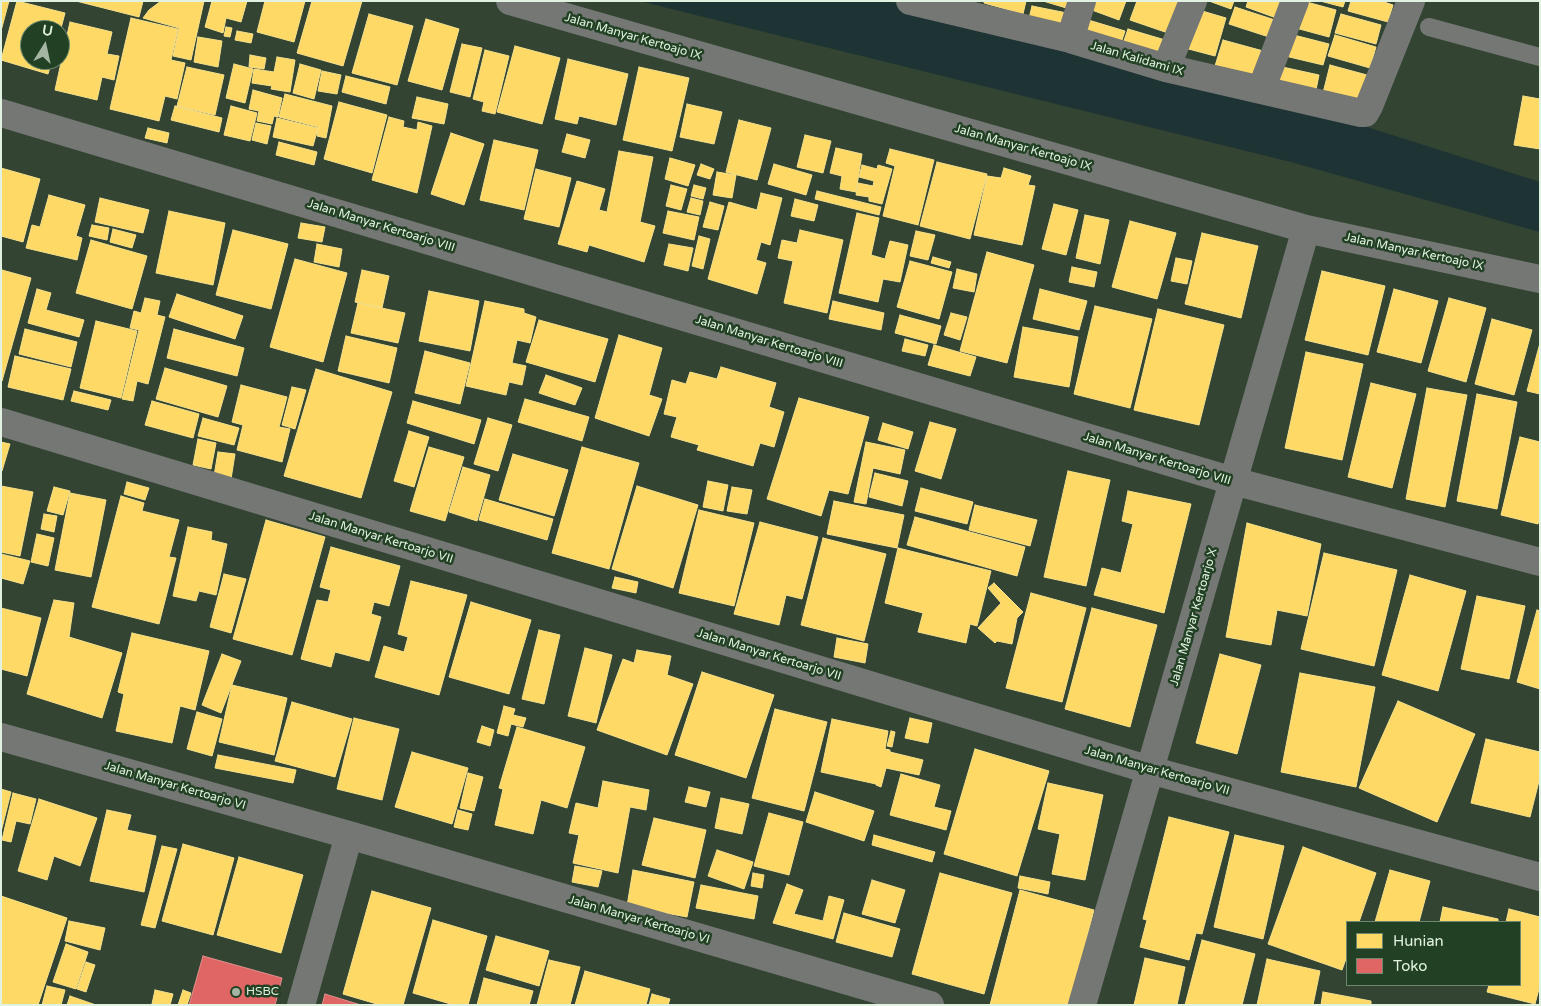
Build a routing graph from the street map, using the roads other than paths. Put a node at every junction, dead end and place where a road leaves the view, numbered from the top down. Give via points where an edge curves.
1 (510, 1) edge
2 (910, 1) edge
3 (1082, 1) edge
4 (1193, 1) edge
5 (1295, 1) edge
6 (1411, 1) edge
7 (970, 9) edge
8 (1429, 27) dead end
9 (1070, 39) junction
10 (1540, 57) edge
11 (1166, 68) junction
12 (1261, 90) junction
13 (1, 113) edge
14 (1306, 229) junction
15 (1540, 279) edge
16 (1, 422) edge
17 (1233, 481) junction
18 (1540, 562) edge
19 (1, 736) edge
20 (1150, 770) junction
21 (349, 835) junction
22 (1540, 877) edge
23 (301, 1005) edge
24 (930, 1005) edge
25 (1082, 1005) edge

1 - 14 street, Jalan Manyar Kertoajo IX
2 - 7 street, Jalan Kalidami IX
3 - 9 street
4 - 11 street
5 - 12 street
6 - 12 street, Jalan Kalidami IX via 1365,112 1357,113
7 - 9 street, Jalan Kalidami IX
8 - 10 lane
9 - 11 street, Jalan Kalidami IX
11 - 12 street, Jalan Kalidami IX
13 - 17 street, Jalan Manyar Kertoarjo VIII
14 - 15 street, Jalan Manyar Kertoajo IX
14 - 17 street, Jalan Manyar Kertoarjo X
16 - 20 street, Jalan Manyar Kertoarjo VII
17 - 18 street, Jalan Manyar Kertoarjo VIII
17 - 20 street, Jalan Manyar Kertoarjo X
19 - 21 street, Jalan Manyar Kertoarjo VI
20 - 22 street, Jalan Manyar Kertoarjo VII
20 - 25 street, Jalan Manyar Kertoarjo X
21 - 23 street
21 - 24 street, Jalan Manyar Kertoarjo VI

